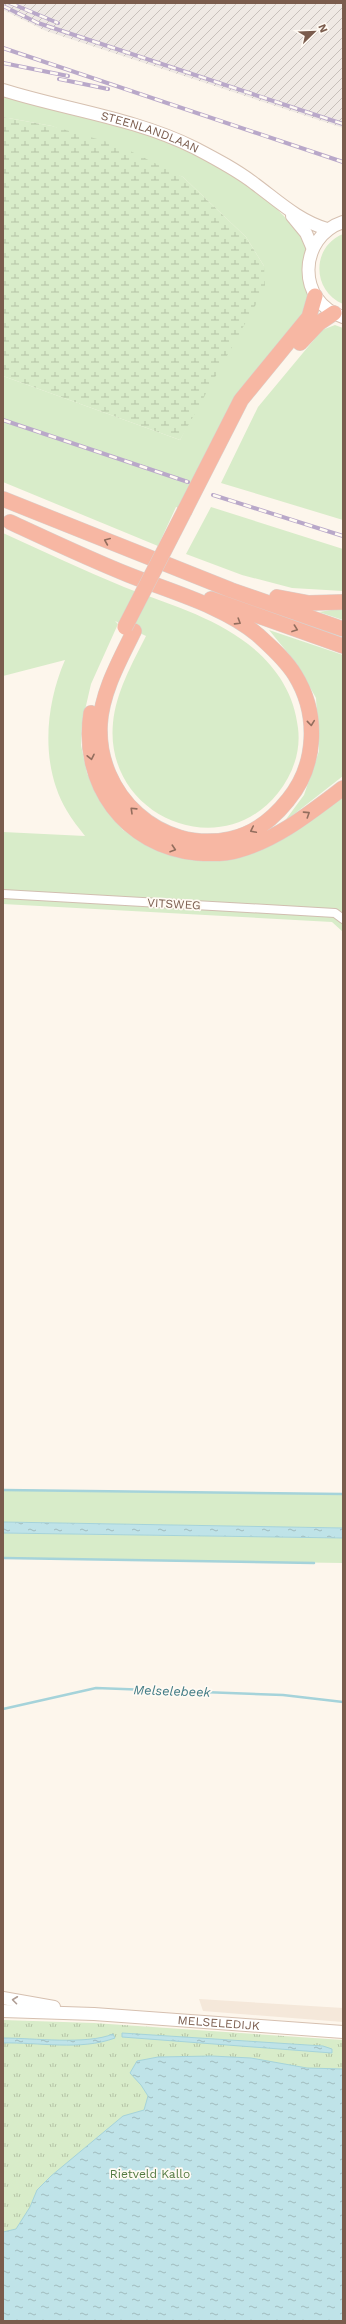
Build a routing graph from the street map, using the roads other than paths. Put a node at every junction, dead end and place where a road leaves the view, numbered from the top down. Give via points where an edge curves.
1 (3, 90) edge
2 (283, 206) junction
3 (343, 222) edge
4 (327, 230) junction
5 (312, 247) junction
6 (315, 296) junction
7 (338, 315) edge
8 (3, 499) edge
9 (189, 512) junction
10 (6, 520) edge
11 (143, 556) junction
12 (343, 602) edge
13 (130, 629) junction
14 (343, 629) edge
15 (343, 646) edge
16 (343, 788) edge
17 (3, 894) edge
18 (343, 919) edge
19 (3, 1998) edge
20 (3, 2011) edge
21 (94, 2014) junction
22 (343, 2032) edge

1 - 2 main road, STEENLANDLAAN via 150,129 227,166
2 - 4 main road, STEENLANDLAAN
2 - 5 main road, STEENLANDLAAN via 306,233
3 - 4 main road
4 - 5 main road
5 - 6 main road via 307,267 310,287
6 - 7 main road
6 - 9 highway via 309,317 241,400
7 - 9 highway via 311,330 249,405
11 -> 8 highway
9 - 13 highway, bridge
10 -> 13 highway via 234,619 256,634 287,663 296,676 310,713 311,752 297,790 276,816 254,831 231,839 190,841 158,829 139,817 125,802 104,766 100,723 110,681
10 -> 15 highway
11 - 12 highway via 288,600 309,603
11 - 14 highway
13 -> 16 highway via 98,687 91,711 89,745 94,771 102,791 128,825 153,842 178,851 210,854 238,851 263,842
17 - 18 street, VITSWEG via 334,913
21 -> 19 main road, MELSELEDIJK
20 - 21 main road, MELSELEDIJK
21 - 22 main road, MELSELEDIJK

